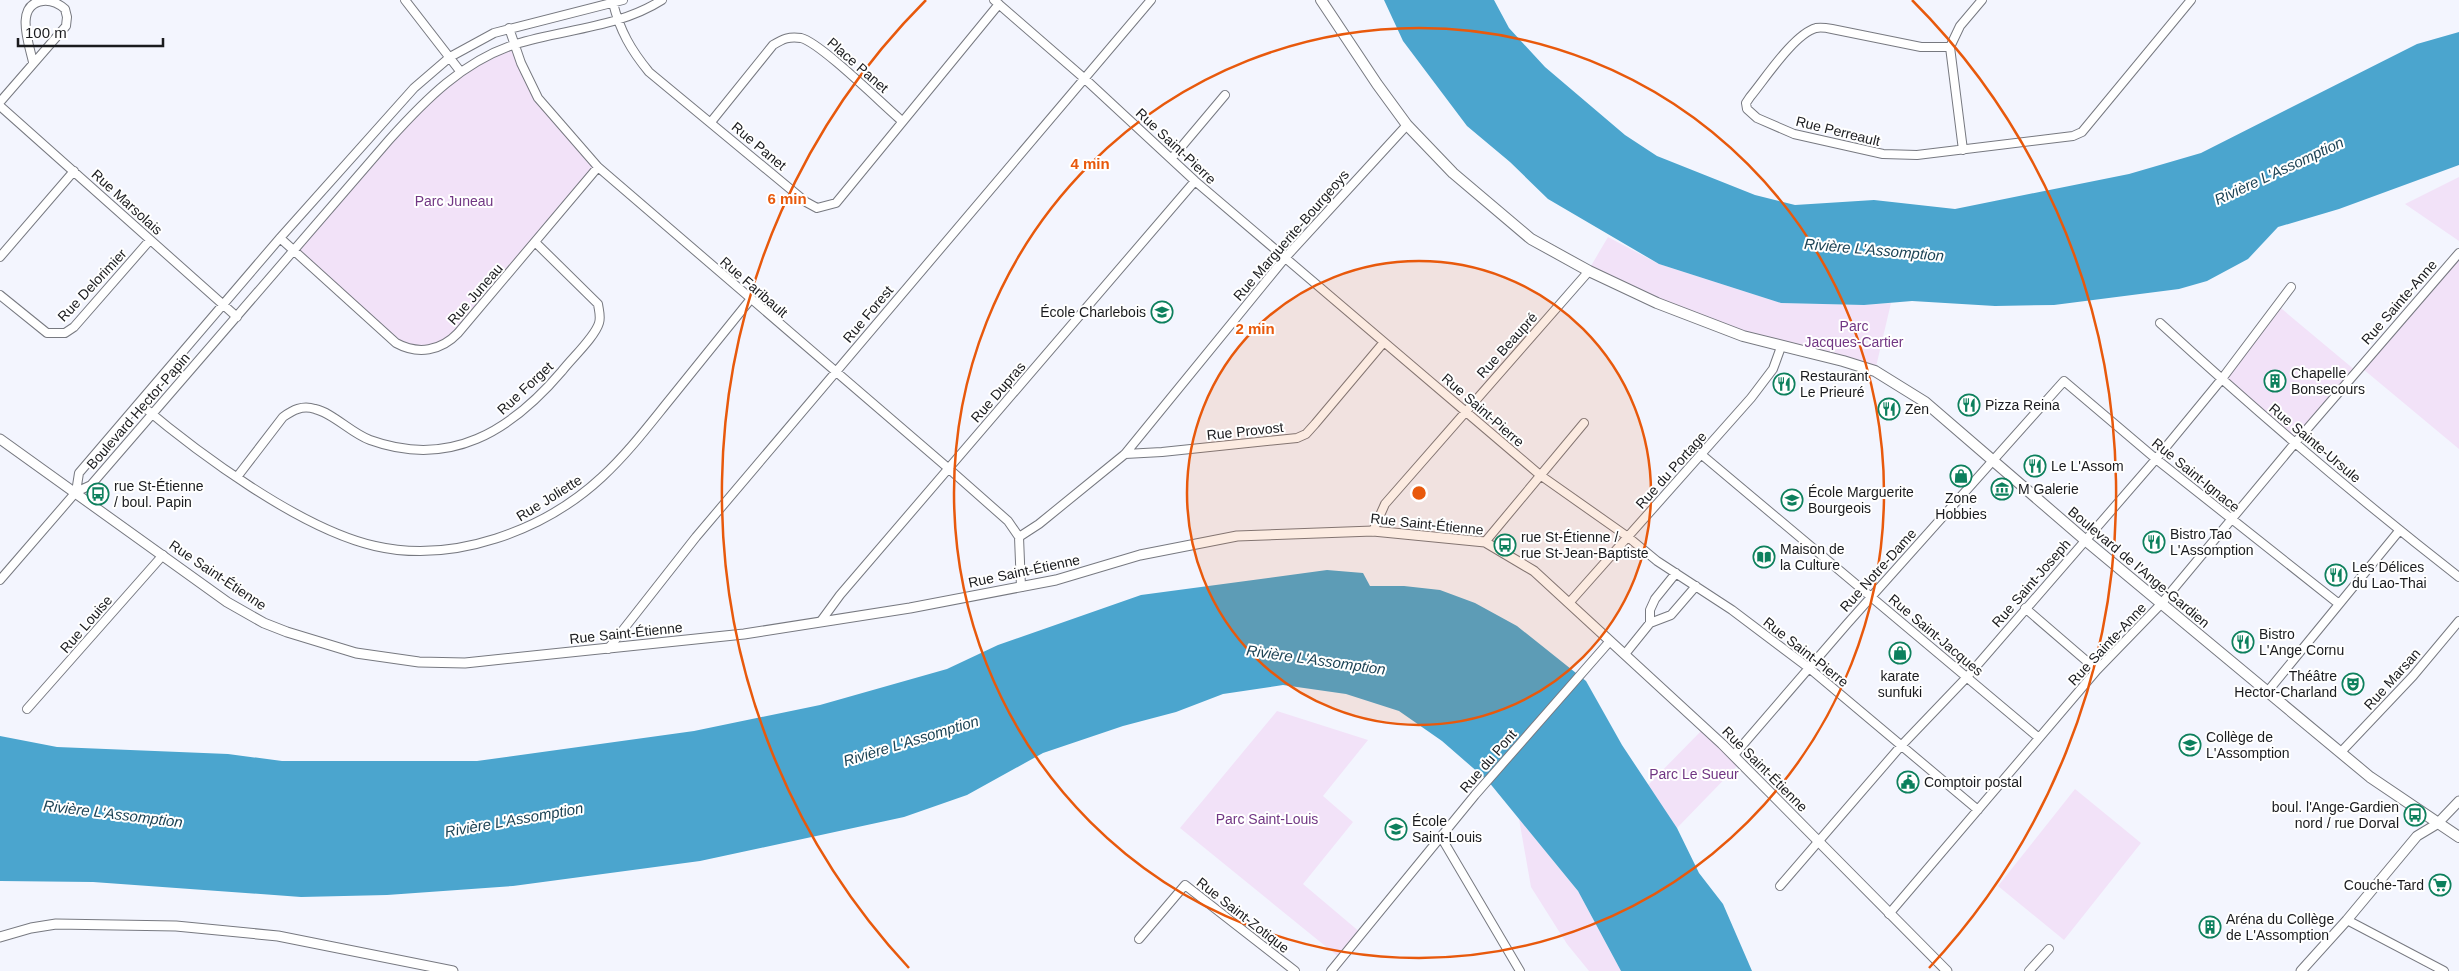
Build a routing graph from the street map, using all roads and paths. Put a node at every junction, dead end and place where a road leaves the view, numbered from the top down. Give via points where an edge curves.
1 (404, 0) edge
2 (623, 0) edge
3 (662, 0) edge
4 (1151, 0) edge
5 (1321, 0) edge
6 (1982, 0) edge
7 (2191, 0) edge
8 (997, 2) edge
9 (613, 3) junction
10 (618, 20) junction
11 (509, 28) junction
12 (514, 44) junction
13 (1950, 47) junction
14 (450, 57) junction
15 (33, 62) junction
16 (460, 71) junction
17 (1085, 79) junction
18 (1225, 94) dead end
19 (0, 102) edge
20 (0, 106) edge
21 (902, 121) junction
22 (711, 122) junction
23 (1407, 124) junction
24 (1963, 150) junction
25 (1172, 158) junction
26 (598, 167) junction
27 (74, 171) junction
28 (1195, 181) junction
29 (280, 238) junction
30 (150, 240) junction
31 (536, 244) junction
32 (294, 252) junction
33 (2459, 253) edge
34 (0, 257) edge
35 (1285, 258) junction
36 (1589, 272) junction
37 (2291, 287) dead end
38 (0, 295) edge
39 (750, 300) junction
40 (224, 305) junction
41 (237, 317) junction
42 (2160, 323) dead end
43 (1384, 342) junction
44 (1781, 347) junction
45 (835, 372) junction
46 (2222, 380) junction
47 (2064, 381) joint
48 (140, 404) junction
49 (1465, 411) junction
50 (153, 415) junction
51 (1584, 423) dead end
52 (0, 439) edge
53 (2295, 442) junction
54 (1125, 454) junction
55 (1702, 455) junction
56 (2156, 459) junction
57 (1993, 462) junction
58 (948, 468) junction
59 (1540, 475) junction
60 (237, 476) junction
61 (76, 492) junction
62 (2232, 520) junction
63 (1373, 531) junction
64 (2399, 531) junction
65 (1019, 537) junction
66 (1628, 537) junction
67 (2085, 540) junction
68 (1485, 542) junction
69 (163, 555) junction
70 (1676, 573) junction
71 (2459, 577) edge
72 (0, 580) edge
73 (1696, 586) junction
74 (1021, 587) junction
75 (1871, 597) junction
76 (1569, 603) junction
77 (2161, 604) junction
78 (2339, 604) junction
79 (2025, 608) junction
80 (821, 621) junction
81 (2459, 621) edge
82 (1650, 623) junction
83 (1610, 641) junction
84 (608, 648) junction
85 (1625, 654) junction
86 (1809, 668) junction
87 (2097, 670) junction
88 (1967, 677) junction
89 (2268, 691) junction
90 (27, 710) dead end
91 (2039, 738) junction
92 (1900, 747) junction
93 (2341, 752) junction
94 (1734, 755) junction
95 (2459, 801) edge
96 (1978, 810) junction
97 (2437, 824) junction
98 (1441, 837) junction
99 (2459, 837) edge
100 (1819, 842) junction
101 (1780, 886) dead end
102 (1889, 914) junction
103 (2347, 920) junction
104 (0, 937) edge
105 (1139, 939) dead end
106 (2049, 949) dead end
107 (2429, 963) junction
108 (453, 971) edge
109 (1295, 971) edge
110 (1331, 971) edge
111 (1520, 971) edge
112 (1948, 971) edge
113 (2029, 971) edge
114 (2301, 971) edge
115 (2424, 971) edge
116 (2444, 971) edge

1 - 14 street
2 - 9 street, Boulevard Hector-Papin
3 - 10 street, Boulevard Hector-Papin
4 - 17 street, Rue Forest
5 - 23 main road, Boulevard de l'Ange-Gardien
6 - 13 street via 1960,26
7 - 24 street, Rue Perreault via 2082,132 2066,137
8 - 17 street, Rue Saint-Pierre
8 - 21 street, Rue Panet
9 - 10 street, Rue Panet
9 - 11 street, Boulevard Hector-Papin
10 - 12 street, Boulevard Hector-Papin
10 - 22 street, Rue Panet via 634,53 649,72
11 - 12 street, Rue Faribault
11 - 14 street, Boulevard Hector-Papin via 484,37
12 - 16 street, Boulevard Hector-Papin
12 - 26 street, Rue Faribault via 538,98
13 - 24 street
13 - 24 street, Rue Perreault via 1921,47 1817,28 1806,32 1795,43 1746,103 1747,109 1757,118 1794,134 1862,150 1898,156
14 - 16 street
14 - 29 street, Boulevard Hector-Papin via 391,111
15 - 15 street via 66,26 65,9 53,1 37,2 27,11 26,26
15 - 19 street
16 - 32 street, Boulevard Hector-Papin via 412,114
17 - 25 street, Rue Saint-Pierre
17 - 45 street, Rue Forest
18 - 25 street
20 - 27 street, Rue Marsolais
21 - 22 street, Place Panet via 819,47 801,38 790,37 773,45
21 - 22 street, Rue Panet via 836,203 816,208
23 - 35 street, Rue Marguerite-Bourgeoys
23 - 36 main road, Boulevard de l'Ange-Gardien via 1453,173 1518,229
25 - 28 street, Rue Saint-Pierre
26 - 31 street, Rue Juneau
26 - 39 street, Rue Faribault
27 - 30 street, Rue Marsolais
27 - 34 street
28 - 35 street, Rue Saint-Pierre
28 - 58 street, Rue Dupras
29 - 32 street, Rue Juneau
29 - 40 street, Boulevard Hector-Papin
30 - 38 street, Rue Delorimier via 66,333 47,333
30 - 40 street, Rue Marsolais
31 - 32 street, Rue Juneau via 453,339 436,349 420,351 406,349 396,343
31 - 60 street, Rue Forget via 598,304 600,315 598,325 550,385 512,419 469,443 425,451 404,450 372,440 316,409 305,407 283,417
32 - 41 street, Boulevard Hector-Papin
33 - 53 street, Rue Sainte-Anne
35 - 43 street, Rue Saint-Pierre
35 - 54 street, Rue Marguerite-Bourgeoys
36 - 44 main road, Boulevard de l'Ange-Gardien via 1658,303
36 - 49 street, Rue Beaupré
37 - 46 street, Rue Saint-Joseph
39 - 45 street, Rue Faribault
39 - 60 street, Rue Joliette via 635,443 611,468 565,505 520,531 462,547 436,550 377,547 330,530 275,501
40 - 41 street, Rue Marsolais
40 - 48 street, Boulevard Hector-Papin
41 - 50 street, Boulevard Hector-Papin
42 - 46 street, Rue Sainte-Ursule
43 - 49 street, Rue Saint-Pierre
43 - 54 street, Rue Provost via 1306,434 1297,438
44 - 55 street, Rue du Portage via 1773,369
44 - 57 main road, Boulevard de l'Ange-Gardien via 1875,371 1925,402
45 - 58 street, Rue Faribault
45 - 84 street, Rue Forest via 696,537
46 - 53 street, Rue Sainte-Ursule
46 - 56 street, Rue Saint-Joseph
47 - 56 street, Rue Saint-Ignace
47 - 57 street, Rue Notre-Dame
48 - 50 street, Rue Joliette
48 - 61 street, Boulevard Hector-Papin via 79,473
49 - 59 street, Rue Saint-Pierre
49 - 63 street, Rue Beaupré via 1385,504
50 - 60 street, Rue Joliette
50 - 61 street, Boulevard Hector-Papin via 91,484
51 - 59 street
52 - 61 street, Rue Saint-Étienne
53 - 62 street, Rue Sainte-Anne
53 - 64 street, Rue Sainte-Ursule
54 - 65 street, Rue Marguerite-Bourgeoys
55 - 66 street, Rue du Portage
55 - 75 street, Rue Saint-Jacques
56 - 62 street, Rue Saint-Ignace
56 - 67 street, Rue Saint-Joseph
57 - 67 main road, Boulevard de l'Ange-Gardien
57 - 75 street, Rue Notre-Dame
58 - 65 street, Rue Faribault via 1008,521
58 - 80 street, Rue Dupras
59 - 66 street, Rue Saint-Pierre
59 - 68 street
61 - 69 street, Rue Saint-Étienne
61 - 72 street
62 - 77 street, Rue Sainte-Anne
62 - 78 street, Rue Saint-Ignace
63 - 68 street, Rue Saint-Étienne
63 - 74 street, Rue Saint-Étienne via 1238,536 1140,555 1084,573
64 - 71 street, Rue Sainte-Ursule
64 - 78 street
65 - 74 street
66 - 70 street, Rue Saint-Pierre
66 - 76 street, Rue du Portage
67 - 77 main road, Boulevard de l'Ange-Gardien
67 - 79 street, Rue Saint-Joseph
68 - 76 street, Rue Saint-Étienne via 1534,571
69 - 84 street, Rue Saint-Étienne via 227,602 264,623 317,643 356,653 453,664
69 - 90 street, Rue Louise
70 - 73 street, Rue Saint-Pierre
70 - 82 street via 1655,599 1650,610
73 - 82 street via 1671,615
73 - 86 street, Rue Saint-Pierre
74 - 80 street, Rue Saint-Étienne
75 - 86 street, Rue Notre-Dame
75 - 88 street, Rue Saint-Jacques
76 - 83 street, Rue Saint-Étienne
77 - 87 street, Rue Sainte-Anne
77 - 89 main road, Boulevard de l'Ange-Gardien
78 - 89 street
79 - 87 street
79 - 88 street, Rue Saint-Joseph
80 - 84 street, Rue Saint-Étienne via 744,634
81 - 93 street, Rue Marsan via 2413,676
82 - 85 street
83 - 85 street, Rue Saint-Étienne
83 - 98 street, Rue du Pont
85 - 94 street, Rue Saint-Étienne
86 - 92 street, Rue Saint-Pierre
86 - 94 street, Rue Notre-Dame
87 - 91 street, Rue Sainte-Anne
88 - 91 street, Rue Saint-Jacques
88 - 92 street, Rue Saint-Joseph
89 - 93 main road, Boulevard de l'Ange-Gardien
91 - 96 street, Rue Sainte-Anne
92 - 96 street, Rue Saint-Pierre
92 - 100 street, Rue Saint-Joseph
93 - 97 main road, Boulevard de l'Ange-Gardien
94 - 100 street, Rue Saint-Étienne
95 - 97 street
96 - 102 street, Rue Sainte-Anne
97 - 99 main road, Boulevard de l'Ange-Gardien
97 - 103 street via 2417,836
98 - 110 street, Rue du Pont
98 - 111 street
100 - 101 street, Rue Saint-Joseph
100 - 102 street, Rue Saint-Étienne
102 - 112 street, Rue Saint-Étienne
103 - 107 street
103 - 114 street
104 - 108 street via 56,924 208,929 278,936
105 - 109 street, Rue Saint-Zotique via 1186,885
106 - 113 street
107 - 115 street
107 - 116 street

